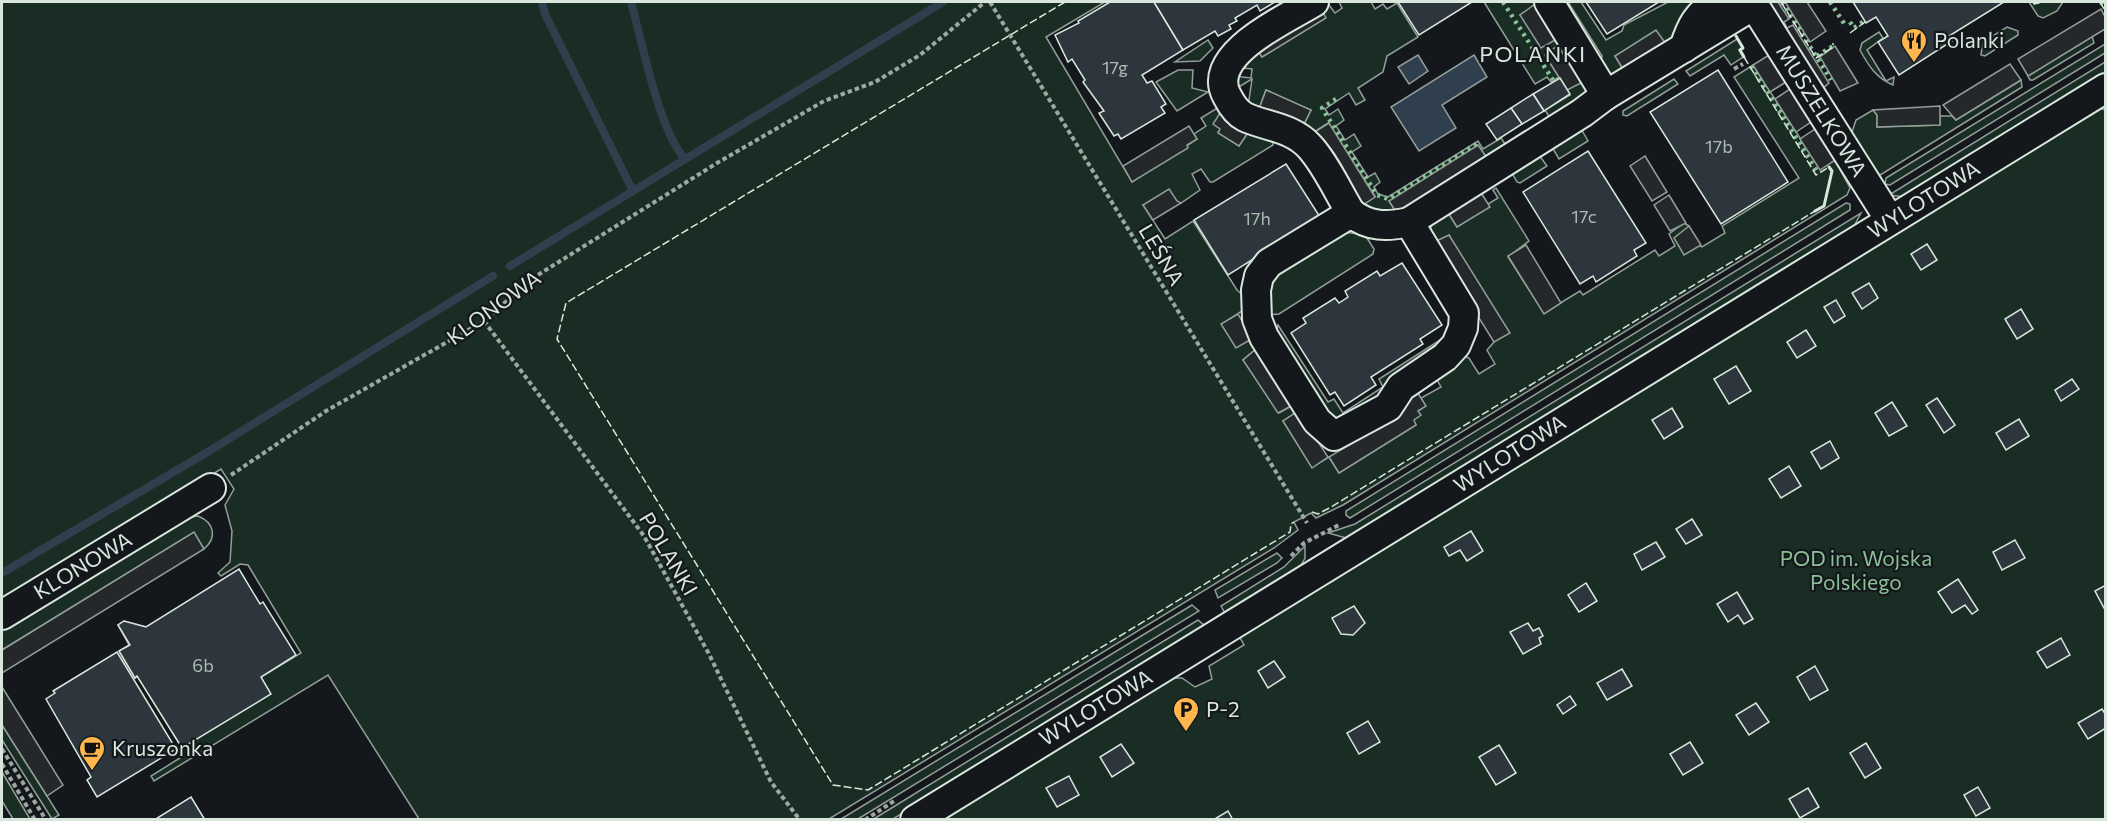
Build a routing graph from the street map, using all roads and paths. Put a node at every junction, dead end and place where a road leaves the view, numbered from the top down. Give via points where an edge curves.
1 (985, 2) edge
2 (990, 2) edge
3 (1312, 2) edge
4 (1549, 2) edge
5 (1717, 2) edge
6 (1753, 3) edge
7 (1684, 48) junction
8 (1743, 64) dead end
9 (1734, 69) dead end
10 (2106, 88) edge
11 (1606, 96) junction
12 (1351, 213) junction
13 (1890, 220) junction
14 (1409, 222) junction
15 (484, 321) junction
16 (212, 488) joint
17 (1307, 523) dead end
18 (1326, 530) dead end
19 (1304, 543) dead end
20 (2, 615) edge
21 (2, 749) edge
22 (2, 764) edge
23 (35, 819) edge
24 (46, 819) edge
25 (800, 819) edge
26 (915, 819) edge

1 - 15 path, KLONOWA via 920,55 875,82 824,101 533,278
2 - 17 path, LEŚNA
3 - 12 street via 1233,55 1224,67 1222,80 1225,93 1241,115 1285,129 1310,147
4 - 11 street
5 - 7 street via 1701,12 1691,26
6 - 7 street
6 - 13 street, MUSZELKOWA
7 - 11 street
8 - 9 path
10 - 13 street, WYLOTOWA
11 - 14 street
12 - 14 street via 1362,222 1376,225
12 - 14 street via 1269,263 1259,276 1257,290 1257,319 1264,337 1317,421 1334,436 1388,407 1401,387 1456,345 1463,328 1464,313
13 - 26 street, WYLOTOWA
15 - 16 path, KLONOWA via 326,411
15 - 25 path, POLANKI via 644,536 709,654 771,782
16 - 20 street, KLONOWA
18 - 19 path
21 - 24 path
22 - 23 path

